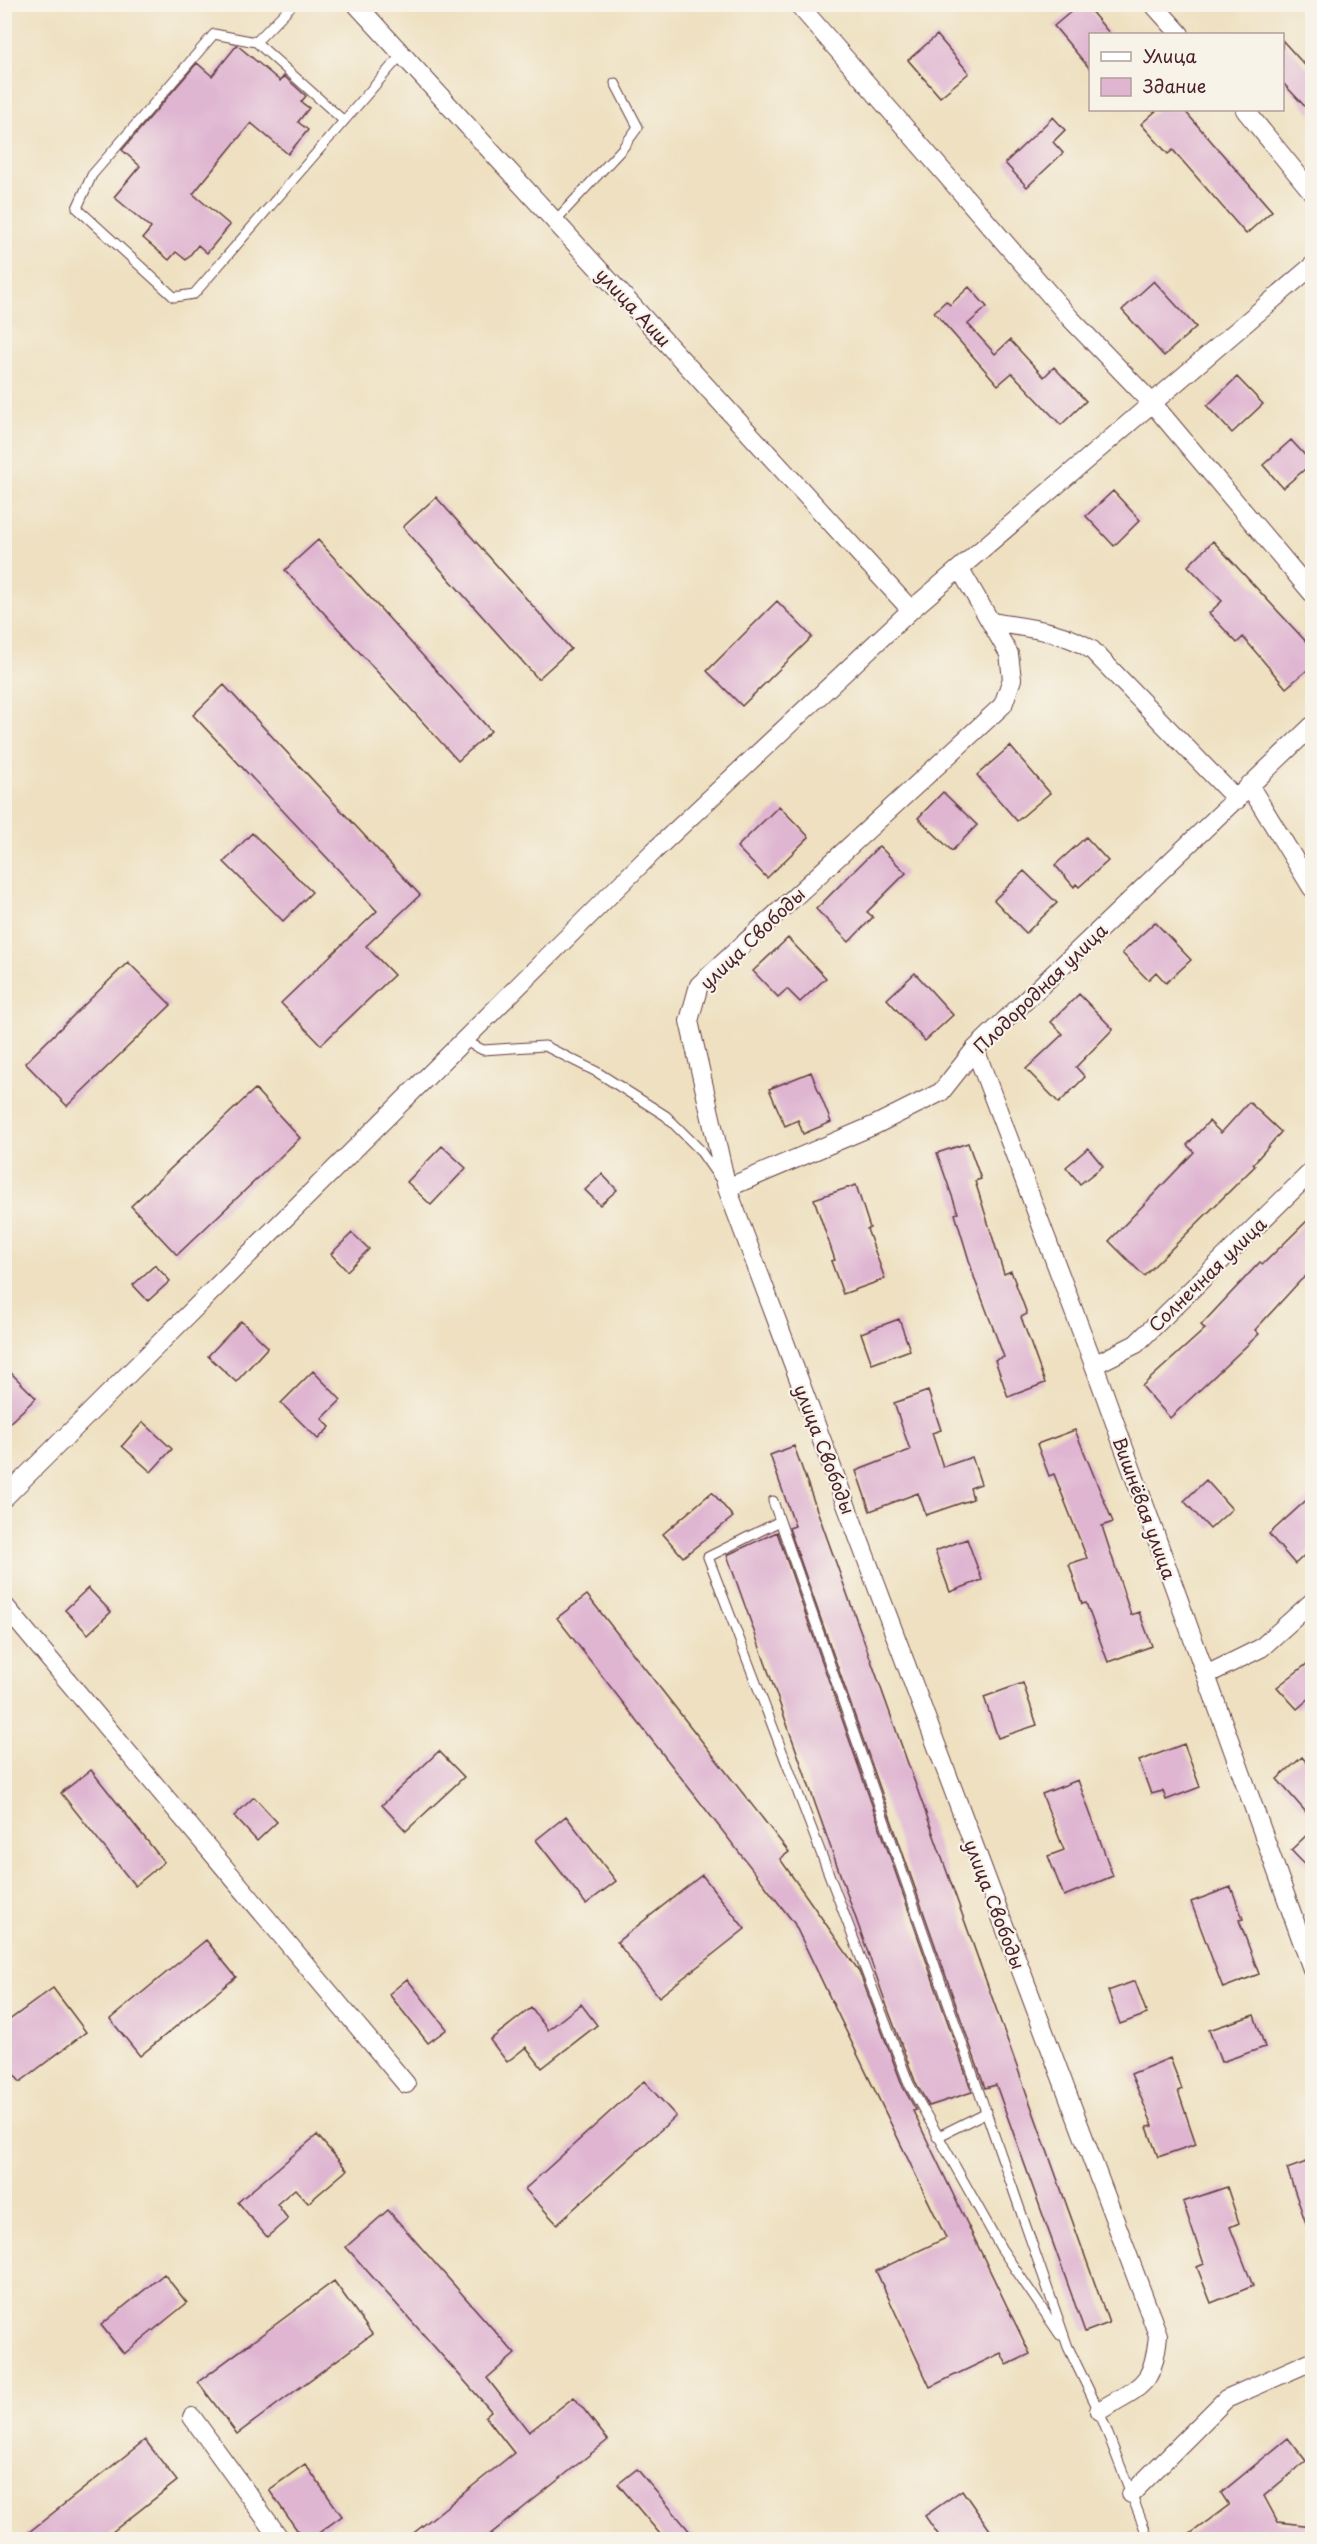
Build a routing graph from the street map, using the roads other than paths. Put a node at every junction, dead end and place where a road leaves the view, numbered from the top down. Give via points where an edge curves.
1 (293, 4) edge
2 (356, 4) edge
3 (798, 4) edge
4 (1152, 4) edge
5 (1179, 33) edge
6 (256, 42) junction
7 (402, 54) junction
8 (615, 83) dead end
9 (1246, 111) edge
10 (344, 121) junction
11 (1312, 192) edge
12 (555, 221) junction
13 (1312, 266) edge
14 (1153, 404) junction
15 (960, 569) junction
16 (1312, 593) edge
17 (911, 610) junction
18 (992, 622) junction
19 (1312, 726) edge
20 (1249, 785) junction
21 (1237, 800) junction
22 (1312, 888) edge
23 (463, 1040) junction
24 (975, 1049) junction
25 (1312, 1171) edge
26 (727, 1188) junction
27 (1094, 1365) junction
28 (4, 1498) edge
29 (773, 1501) dead end
30 (780, 1521) junction
31 (1312, 1602) edge
32 (4, 1605) edge
33 (1206, 1675) junction
34 (1312, 1969) edge
35 (406, 2084) dead end
36 (987, 2112) junction
37 (937, 2137) junction
38 (1068, 2347) junction
39 (1312, 2361) edge
40 (1099, 2411) junction
41 (192, 2417) dead end
42 (1131, 2494) junction
43 (281, 2540) edge
44 (1149, 2540) edge

1 - 6 lane
2 - 7 street, улица Аиш
3 - 14 street via 1070,318
4 - 5 street
6 - 10 lane
6 - 10 lane via 214,34 92,175 77,208 174,297 194,294
7 - 10 lane
7 - 12 street, улица Аиш
8 - 12 lane via 638,127
9 - 11 street
12 - 17 street, улица Аиш
13 - 14 street
14 - 15 street
14 - 16 street
15 - 17 street
15 - 18 street, улица Свободы
17 - 23 street via 654,851
18 - 21 street via 1053,633 1092,650
18 - 26 street, улица Свободы via 1009,654 1012,679 1003,705 699,985 689,1021
19 - 20 street, Плодородная улица
20 - 21 street, Плодородная улица
20 - 22 street
21 - 24 street, Плодородная улица
23 - 26 lane via 483,1050 545,1046 597,1072 666,1116 699,1149
23 - 28 street
24 - 26 street, Плодородная улица via 941,1092 875,1125
24 - 27 street, Вишнёвая улица
25 - 27 street, Солнечная улица via 1136,1344
26 - 40 street, улица Свободы via 1158,2335 1155,2363 1146,2382
27 - 33 street, Вишнёвая улица
29 - 30 lane
30 - 36 lane
30 - 37 lane via 708,1557 909,2084
31 - 33 street via 1261,1648
32 - 35 street
33 - 34 street, Вишнёвая улица
36 - 37 lane
36 - 38 lane
37 - 38 lane via 1001,2248
38 - 40 lane
39 - 42 street via 1226,2399
40 - 42 lane
41 - 43 street
42 - 44 lane

